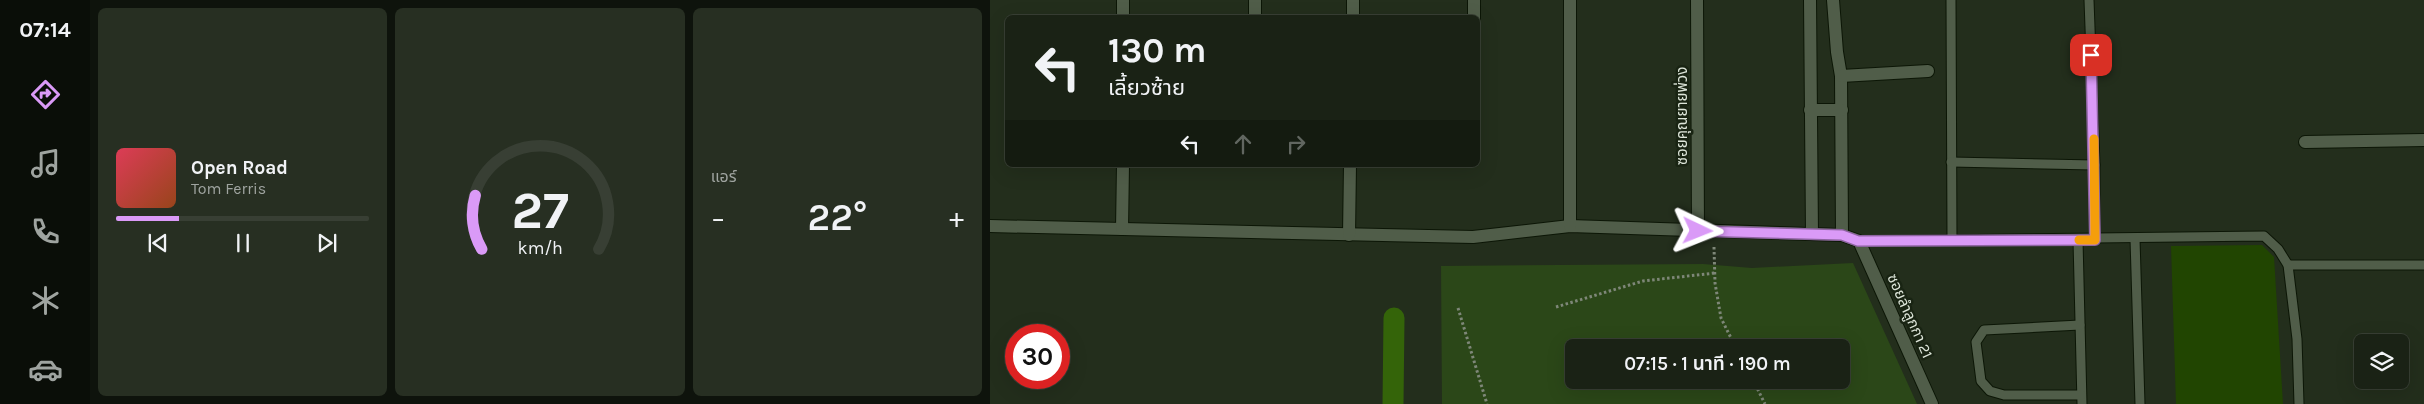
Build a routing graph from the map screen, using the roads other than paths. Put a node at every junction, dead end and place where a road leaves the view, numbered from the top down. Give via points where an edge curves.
1 (1123, 0) edge
2 (1256, 0) edge
3 (1353, 0) edge
4 (1474, 0) edge
5 (1570, 0) edge
6 (1697, 0) edge
7 (1810, 0) edge
8 (1834, 0) edge
9 (1951, 0) edge
10 (2089, 0) edge
11 (1123, 15) edge
12 (1255, 15) edge
13 (1352, 15) edge
14 (1474, 15) edge
15 (1928, 71) dead end
16 (1841, 76) junction
17 (1810, 110) junction
18 (1842, 110) junction
19 (2424, 140) edge
20 (2305, 142) dead end
21 (1951, 162) junction
22 (2095, 165) junction
23 (1123, 167) edge
24 (1350, 167) edge
25 (990, 226) edge
26 (1570, 226) junction
27 (1122, 229) junction
28 (1698, 231) junction
29 (1349, 234) junction
30 (1812, 234) junction
31 (1842, 235) junction
32 (2135, 239) junction
33 (1952, 240) junction
34 (2078, 240) junction
35 (2095, 240) junction
36 (1858, 241) junction
37 (2288, 265) junction
38 (2424, 265) edge
39 (2080, 325) junction
40 (2082, 400) edge
41 (1932, 404) edge
42 (2140, 404) edge
43 (2299, 404) edge

1 - 11 street
2 - 12 street
3 - 13 street
4 - 14 street
5 - 26 street
6 - 28 street, ซอยคุณยายพ่วง
7 - 17 street
8 - 16 street
9 - 21 lane
10 - 22 lane
15 - 16 street
16 - 18 street
17 - 18 street
17 - 30 street
18 - 31 street
19 - 20 street
21 - 22 lane
21 - 33 lane
22 - 35 lane
23 - 27 street
24 - 29 street
25 - 27 street
26 - 28 street
26 - 29 street via 1473,237
27 - 29 street
28 - 30 street
30 - 31 street
31 - 36 street
32 - 35 lane
32 - 37 lane via 2264,236
32 - 42 lane
33 - 34 lane
33 - 36 lane
34 - 35 lane
34 - 39 lane
36 - 41 street, ซอยลำลูกกา 21
37 - 38 lane
37 - 43 lane via 2297,339
39 - 40 lane
39 - 40 lane via 1984,330 1976,342 1981,381 1990,391 2004,395

